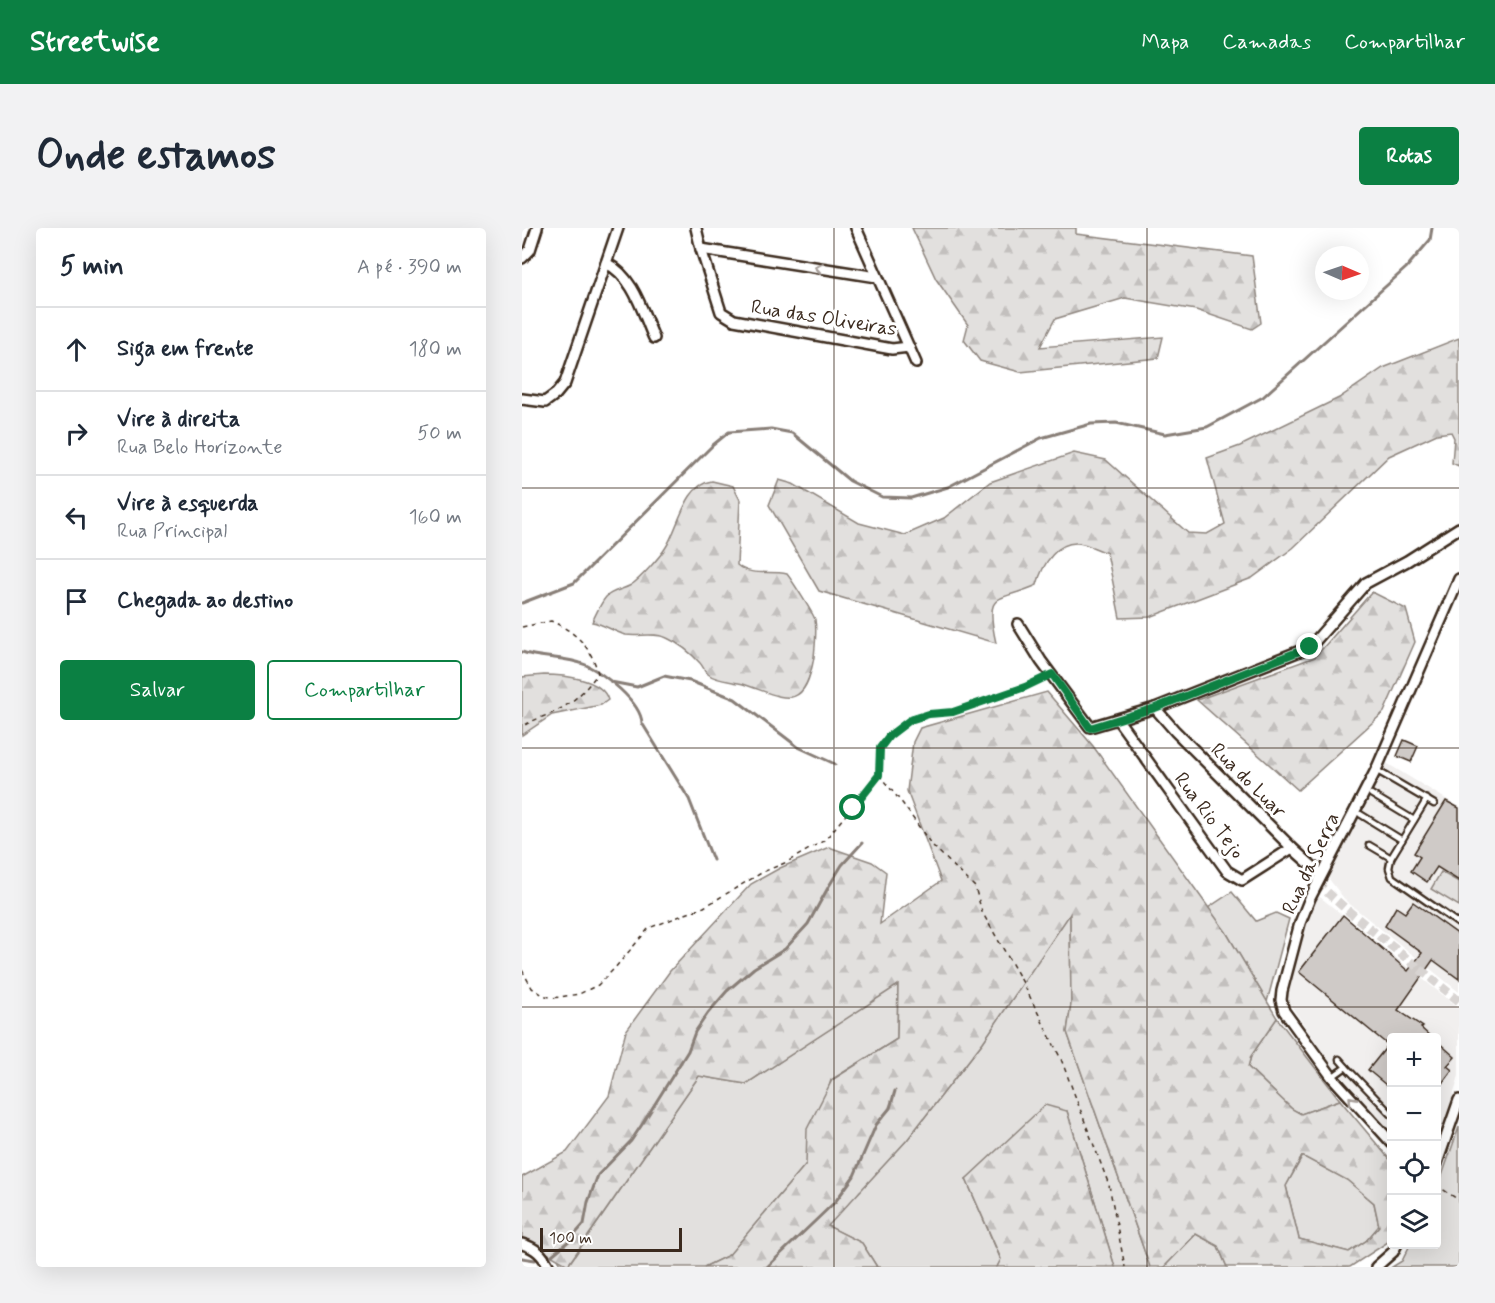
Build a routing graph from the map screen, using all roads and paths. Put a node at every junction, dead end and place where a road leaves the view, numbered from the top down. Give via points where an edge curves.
1 (537, 228) edge
2 (618, 228) edge
3 (696, 228) edge
4 (856, 228) edge
5 (700, 249) junction
6 (522, 258) edge
7 (606, 263) junction
8 (877, 277) junction
9 (654, 338) dead end
10 (909, 347) junction
11 (916, 363) dead end
12 (522, 399) edge
13 (1459, 528) edge
14 (1459, 579) edge
15 (1018, 624) dead end
16 (522, 627) edge
17 (1052, 674) junction
18 (1155, 708) junction
19 (1118, 720) junction
20 (522, 727) edge
21 (1376, 770) junction
22 (879, 775) junction
23 (1371, 794) dead end
24 (1427, 799) junction
25 (1434, 804) dead end
26 (1360, 814) dead end
27 (1414, 820) junction
28 (1402, 840) junction
29 (1369, 846) dead end
30 (1292, 848) junction
31 (1391, 858) junction
32 (1319, 878) junction
33 (1459, 924) edge
34 (522, 970) edge
35 (1339, 1059) dead end
36 (1346, 1067) junction
37 (1332, 1077) junction
38 (1459, 1100) edge
39 (1387, 1110) edge
40 (1390, 1141) edge
41 (1441, 1154) edge
42 (1441, 1188) edge
43 (1459, 1200) edge
44 (522, 1244) edge
45 (1395, 1249) edge
46 (549, 1267) edge
47 (1125, 1267) edge
48 (1376, 1267) edge

1 - 6 street via 530,250
2 - 7 street
3 - 5 street
4 - 8 street
8 -> 5 street
5 - 10 street, Rua das Oliveiras via 721,312 734,320 892,349
7 - 9 street via 627,279
7 - 12 street via 565,383 545,402
8 - 10 street
10 - 11 street
13 - 18 street via 1366,584 1310,647
14 - 21 street, Rua da Serra
15 - 17 street
16 - 20 path via 551,621 560,625 584,643 598,673 569,704
17 - 19 street via 1090,728
17 - 22 path via 953,712 910,720 880,748
18 - 19 street
18 - 30 street, Rua do Luar
19 - 30 street, Rua Rio Tejo via 1227,871 1242,880
21 - 24 lane
21 - 32 street, Rua da Serra
22 - 34 path via 825,840 704,907 649,928 598,985 579,994 553,998 532,988
22 - 47 path via 931,844 975,887 982,912 1023,982 1061,1059 1109,1185
23 - 27 lane
24 - 25 lane
24 - 27 lane
26 - 28 lane
27 - 28 lane
28 - 31 lane
29 - 31 lane
30 - 32 street, Rua do Luar
31 - 33 lane via 1392,877
32 - 37 street, Rua da Serra via 1300,923 1281,1000 1284,1011
35 - 36 lane
36 - 37 lane
36 - 39 lane
40 -> 37 street, Rua da Serra
38 - 41 street
42 - 43 path
44 - 46 street via 536,1249
45 - 48 street

